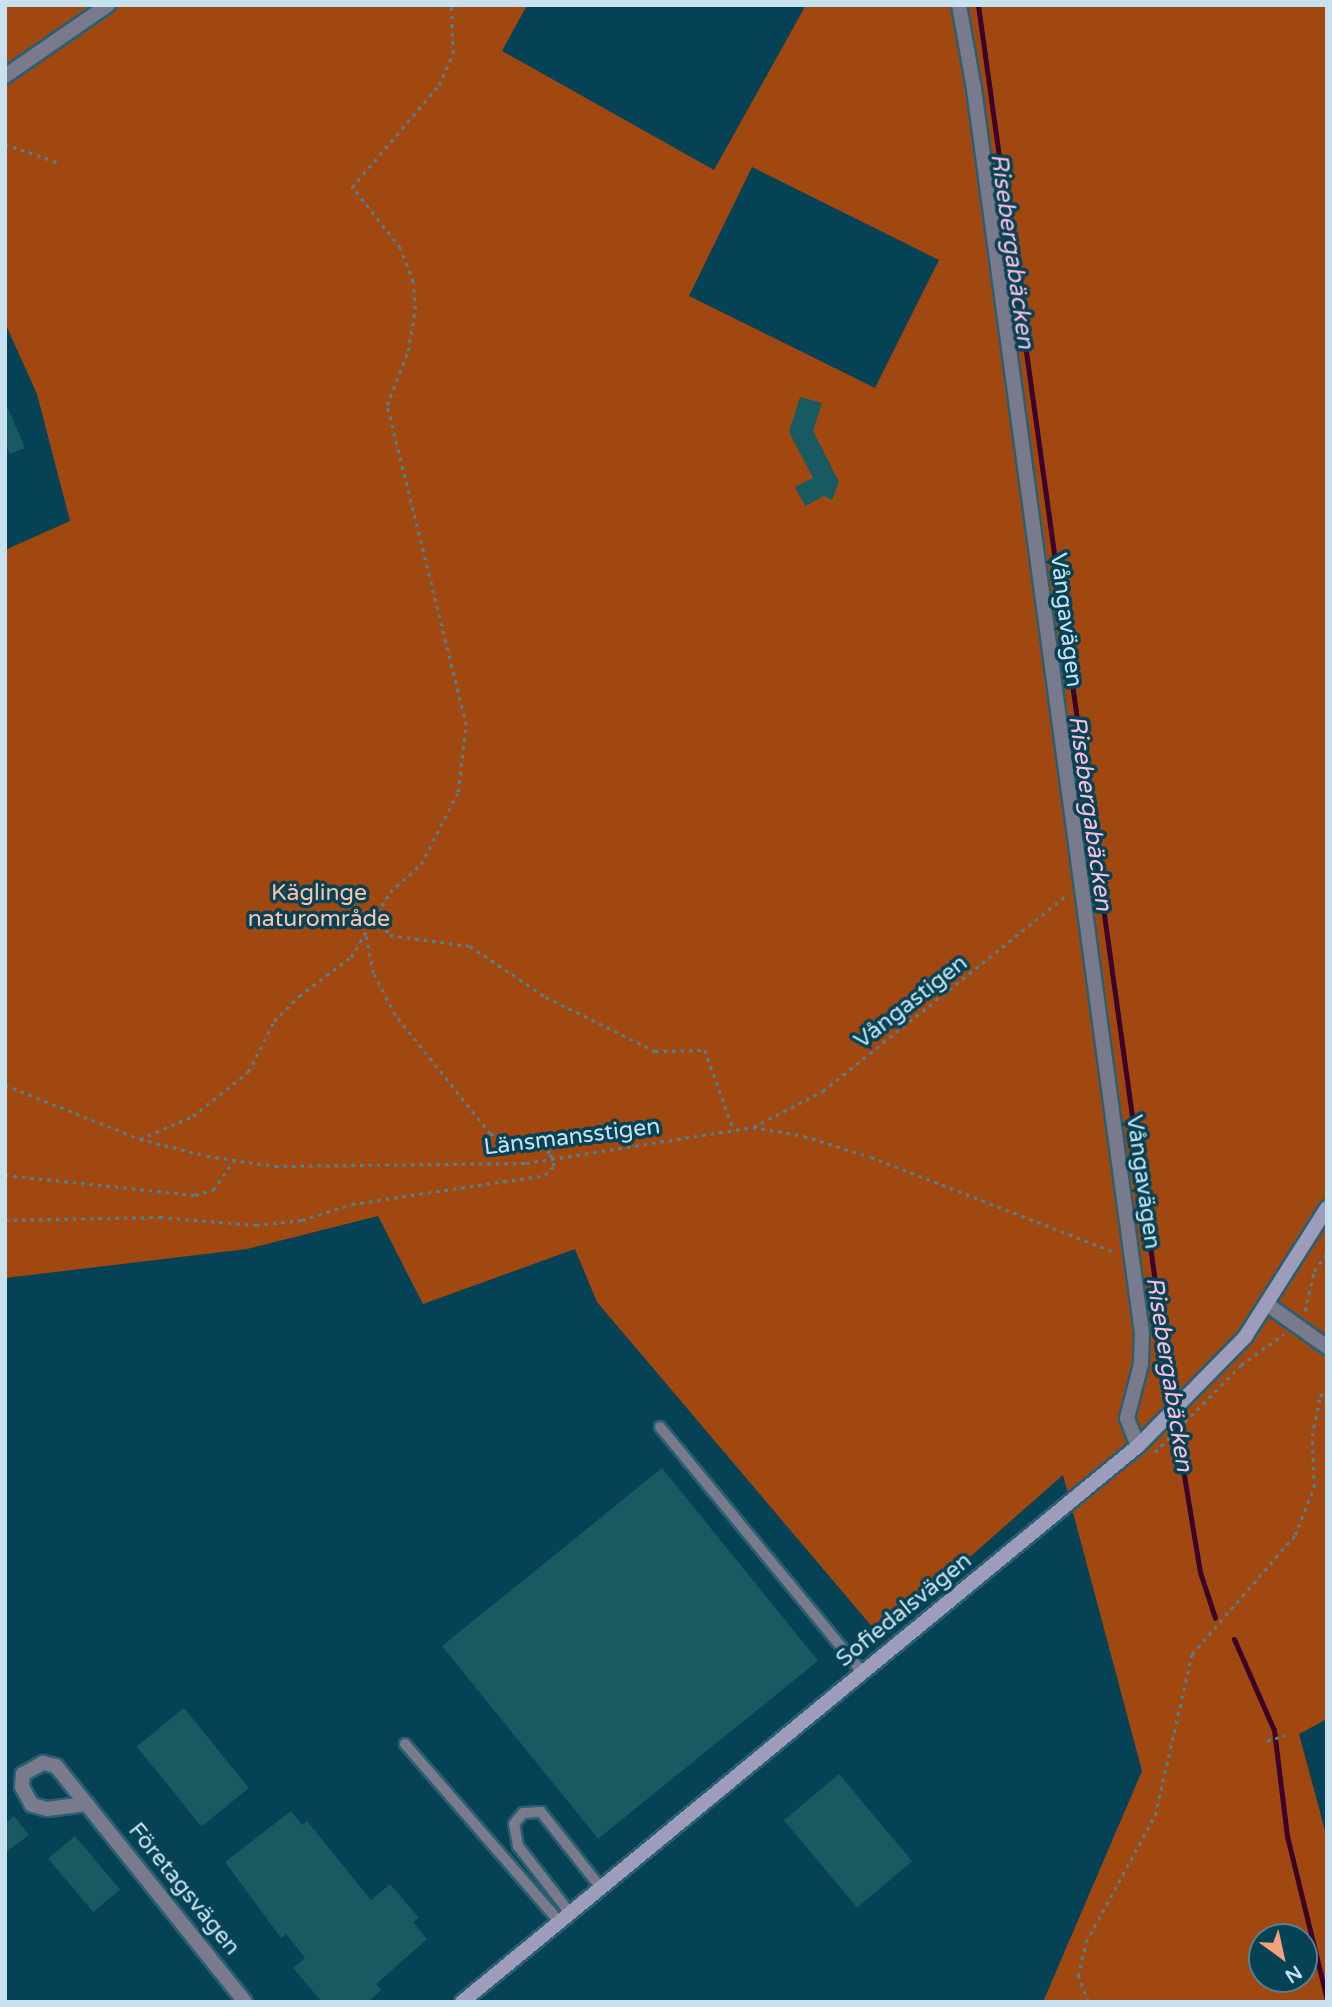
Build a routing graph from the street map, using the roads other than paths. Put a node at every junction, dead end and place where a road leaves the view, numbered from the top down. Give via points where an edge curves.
1 (108, 5) edge
2 (959, 5) edge
3 (5, 76) edge
4 (1327, 1208) edge
5 (1268, 1305) junction
6 (1327, 1348) edge
7 (660, 1427) dead end
8 (1143, 1441) junction
9 (863, 1673) junction
10 (405, 1744) dead end
11 (87, 1804) dead end
12 (601, 1888) junction
13 (565, 1918) junction
14 (468, 2000) edge
15 (245, 2002) edge

1 - 3 street
2 - 8 street, Vångavägen via 1002,290 1143,1348 1128,1418
4 - 5 main road, Sofiedalsvägen
5 - 6 street
5 - 8 main road, Sofiedalsvägen via 1194,1393
7 - 9 lane
8 - 9 main road, Sofiedalsvägen
9 - 12 main road, Sofiedalsvägen
10 - 13 lane
11 - 15 street, Företagsvägen
12 - 13 main road, Sofiedalsvägen
12 - 13 lane via 541,1812 523,1813 514,1824 518,1846
13 - 14 main road, Sofiedalsvägen

